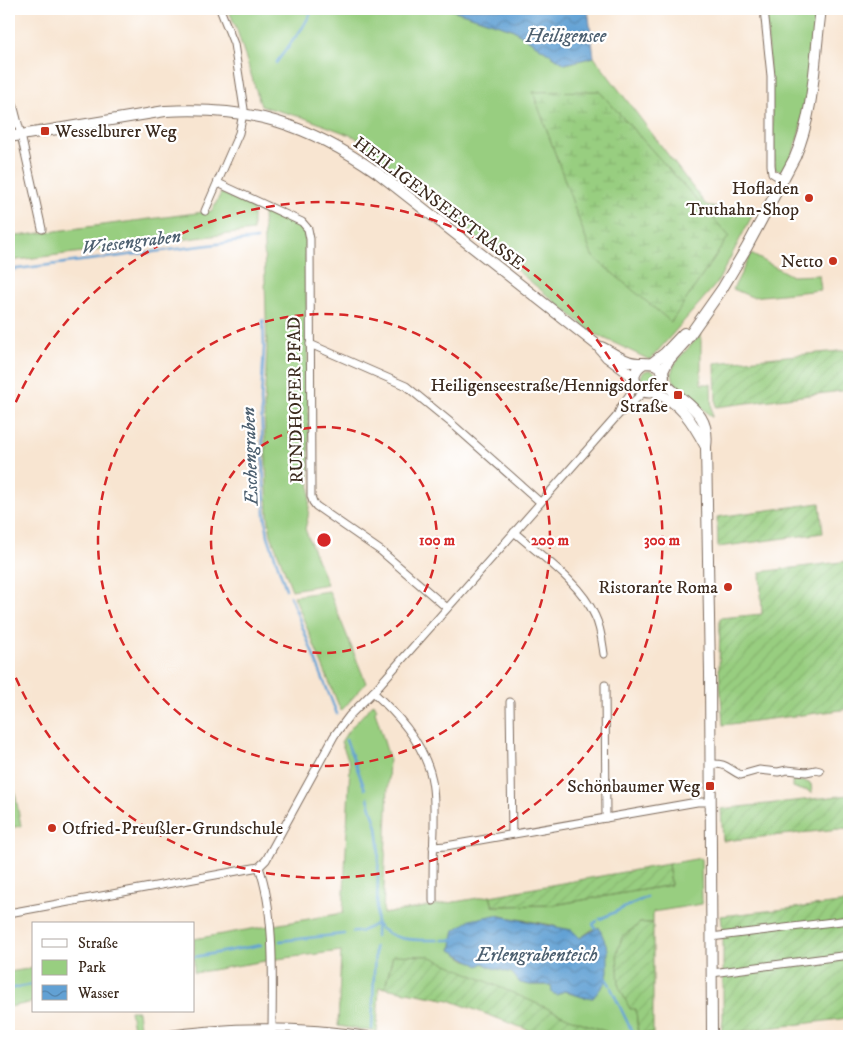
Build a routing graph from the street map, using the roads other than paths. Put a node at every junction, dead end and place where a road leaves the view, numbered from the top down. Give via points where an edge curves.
1 (220, 9) edge
2 (764, 9) edge
3 (821, 9) edge
4 (9, 89) edge
5 (243, 114) junction
6 (21, 135) junction
7 (9, 137) edge
8 (783, 180) junction
9 (218, 183) junction
10 (205, 211) dead end
11 (42, 229) dead end
12 (683, 338) junction
13 (310, 344) junction
14 (597, 345) junction
15 (648, 364) junction
16 (663, 376) junction
17 (642, 386) junction
18 (706, 447) junction
19 (540, 502) junction
20 (514, 532) junction
21 (447, 608) junction
22 (604, 654) dead end
23 (604, 685) dead end
24 (373, 692) junction
25 (510, 702) dead end
26 (710, 764) junction
27 (820, 771) dead end
28 (710, 802) junction
29 (606, 818) junction
30 (512, 834) junction
31 (433, 847) junction
32 (259, 867) junction
33 (433, 901) dead end
34 (9, 913) edge
35 (849, 920) edge
36 (711, 936) junction
37 (849, 955) edge
38 (712, 973) junction
39 (272, 1027) junction
40 (159, 1036) edge
41 (272, 1036) edge
42 (371, 1036) edge
43 (712, 1036) edge

1 - 5 street via 236,55 244,100
2 - 8 street via 771,76 771,165 772,173
3 - 8 main road via 808,118
4 - 6 street
5 - 6 main road, HEILIGENSEESTRASSE via 166,111
5 - 9 street
5 - 14 main road, HEILIGENSEESTRASSE via 300,128 349,153
6 - 7 main road, HEILIGENSEESTRASSE
6 - 11 street
8 - 12 main road via 722,289
9 - 10 street
9 - 13 street, RUNDHOFER PFAD via 302,222 308,230
12 - 15 main road
12 - 16 main road via 668,361
13 - 19 street via 406,386
13 - 21 street, RUNDHOFER PFAD via 313,502 380,551
14 - 15 main road, HEILIGENSEESTRASSE via 629,362
14 - 17 main road, HEILIGENSEESTRASSE
15 - 16 main road via 658,366
15 - 17 main road via 636,370
16 - 17 main road via 659,388
16 - 18 main road via 704,420 708,436
17 - 18 main road, HEILIGENSEESTRASSE via 666,397 686,413
17 - 19 street
18 - 26 main road
19 - 20 street
20 - 21 street
20 - 22 street via 583,595 599,624
21 - 24 street
23 - 29 street
24 - 31 street via 406,727 428,767 434,795
24 - 32 street via 334,736 266,860
25 - 30 street
26 - 27 street via 728,766 742,776 759,770
26 - 28 main road
28 - 29 street
28 - 36 main road
29 - 30 street
30 - 31 street
31 - 33 street
32 - 34 street
32 - 39 street via 270,938
35 - 36 street
36 - 38 main road
37 - 38 street
38 - 43 main road
39 - 40 street via 201,1030
39 - 41 street
39 - 42 street

